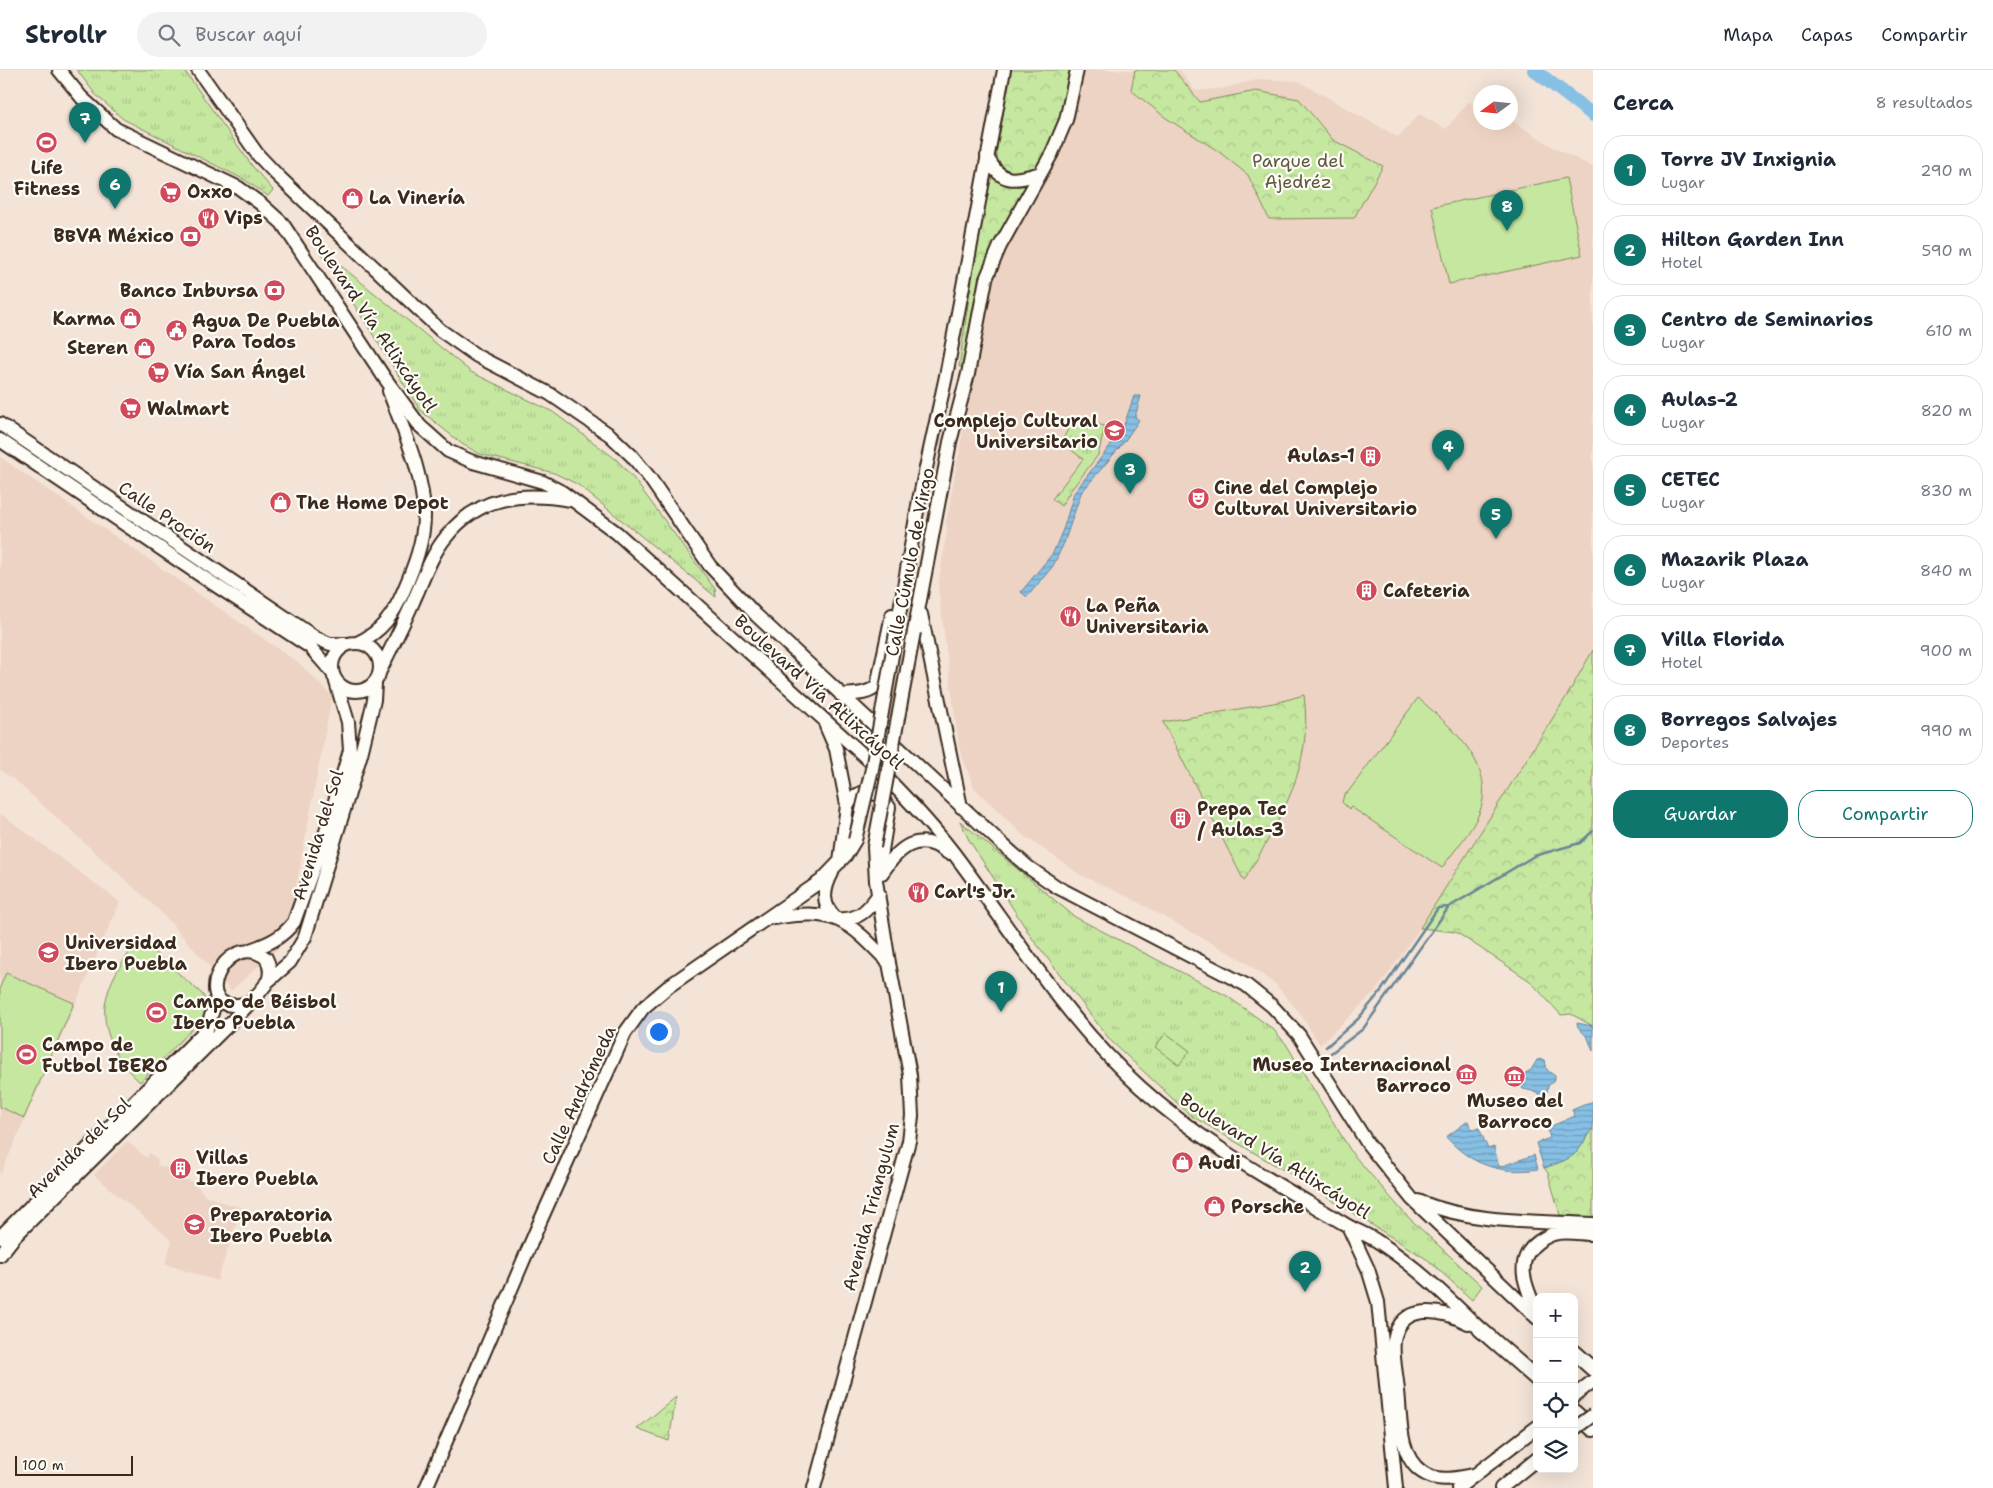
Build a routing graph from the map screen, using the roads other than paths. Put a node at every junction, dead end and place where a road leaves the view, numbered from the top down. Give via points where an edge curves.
1 (59, 70) edge
2 (198, 70) edge
3 (1004, 70) edge
4 (1077, 70) edge
5 (987, 156) junction
6 (1041, 173) junction
7 (953, 330) junction
8 (968, 374) junction
9 (946, 376) junction
10 (384, 377) junction
11 (956, 415) junction
12 (0, 424) edge
13 (0, 440) edge
14 (577, 502) junction
15 (915, 524) junction
16 (909, 554) junction
17 (206, 572) junction
18 (922, 597) junction
19 (920, 610) junction
20 (313, 642) junction
21 (353, 643) junction
22 (380, 671) junction
23 (334, 677) junction
24 (375, 684) junction
25 (841, 695) junction
26 (824, 721) junction
27 (872, 769) joint
28 (886, 782) joint
29 (847, 805) junction
30 (961, 807) junction
31 (959, 861) junction
32 (837, 865) junction
33 (876, 881) junction
34 (879, 894) junction
35 (769, 919) junction
36 (837, 919) junction
37 (272, 942) junction
38 (250, 950) junction
39 (297, 952) junction
40 (889, 963) junction
41 (266, 983) junction
42 (217, 998) junction
43 (248, 1003) junction
44 (1412, 1199) junction
45 (1593, 1224) edge
46 (1348, 1226) junction
47 (1593, 1234) edge
48 (0, 1237) edge
49 (0, 1254) edge
50 (1533, 1302) edge
51 (1533, 1314) edge
52 (1480, 1329) junction
53 (1578, 1356) edge
54 (1593, 1369) edge
55 (1533, 1375) edge
56 (1593, 1381) edge
57 (1578, 1393) edge
58 (1593, 1415) edge
59 (1578, 1416) edge
60 (1536, 1428) edge
61 (1575, 1428) edge
62 (1593, 1429) edge
63 (1533, 1462) edge
64 (1521, 1472) junction
65 (1474, 1475) junction
66 (426, 1488) edge
67 (814, 1488) edge
68 (1396, 1488) edge
69 (1458, 1488) edge
70 (1501, 1488) edge
71 (1514, 1488) edge

1 - 10 main road, Boulevard Vía Atlixcáyotl via 82,98 116,129 239,188 282,223
2 - 25 main road, Boulevard Vía Atlixcáyotl via 258,155 440,330 477,356 550,394 590,420 632,456 710,566 756,615
3 - 5 main road, Calle Cúmulo de Virgo
4 - 6 main road, Calle Cúmulo de Virgo via 1066,120
5 - 6 main road via 993,169 1011,180
5 - 7 main road, Calle Cúmulo de Virgo
6 - 8 main road, Calle Cúmulo de Virgo via 1000,246 986,279
7 - 8 main road via 950,362
7 - 9 main road, Calle Cúmulo de Virgo
8 - 11 main road, Calle Cúmulo de Virgo
9 - 11 main road via 957,384
9 - 15 main road, Calle Cúmulo de Virgo
10 - 14 main road, Boulevard Vía Atlixcáyotl via 420,426 448,451 473,462 543,482
10 - 21 main road via 412,455 424,516 416,555 398,603 377,632
11 - 18 main road, Calle Cúmulo de Virgo
12 - 17 main road, Calle Proción
13 - 17 main road, Calle Proción
14 - 22 main road via 544,496 514,497 494,502 464,518 432,558
14 - 26 main road, Boulevard Vía Atlixcáyotl via 617,534
15 - 16 main road, Calle Cúmulo de Virgo
15 - 25 main road via 905,551 877,686 872,691
16 - 18 main road via 909,581
16 - 27 main road, Calle Cúmulo de Virgo, bridge
17 - 20 main road, Calle Proción
18 - 19 main road, Calle Cúmulo de Virgo
19 - 28 main road, Calle Cúmulo de Virgo, bridge
19 - 30 main road
20 - 21 main road
20 - 23 main road
21 - 22 main road via 369,646 374,651
21 - 23 main road via 338,650 333,660
22 - 24 main road
23 - 24 main road via 344,689 354,692
23 - 37 main road, Avenida del Sol via 348,722 350,750 325,835 294,922 287,932
24 - 39 main road, Avenida del Sol via 361,754 305,937
25 - 30 main road, Boulevard Vía Atlixcáyotl
26 - 29 main road via 836,749
26 - 31 main road, Boulevard Vía Atlixcáyotl via 891,782
27 - 32 main road, Calle Andrómeda, bridge via 855,840
28 - 33 main road, Avenida Triangulum, bridge via 874,847
29 - 32 main road
29 - 33 main road via 865,791 879,795 889,807
30 - 44 main road, Boulevard Vía Atlixcáyotl via 1028,867 1057,886 1246,985 1266,1000 1299,1035 1368,1144
31 - 33 main road via 940,846 920,842 911,844 892,856
31 - 46 main road, Boulevard Vía Atlixcáyotl via 1072,1016 1130,1079 1183,1123
32 - 35 main road, Calle Andrómeda
32 - 36 main road via 827,882 825,900 826,907
33 - 34 main road, Avenida Triangulum
34 - 36 main road via 863,914 848,920
34 - 40 main road, Avenida Triangulum
35 - 36 main road via 803,913
35 - 66 main road, Calle Andrómeda via 669,986 643,1008 625,1033
36 - 40 main road via 853,928
37 - 38 main road, Avenida del Sol
37 - 39 main road via 286,944
38 - 41 main road via 266,958 270,972
38 - 42 main road via 240,952 219,969 214,981
39 - 41 main road, Avenida del Sol
40 - 67 main road, Avenida Triangulum via 910,1075 913,1100 911,1132
41 - 43 main road
42 - 43 main road via 234,1006
42 - 48 main road, Avenida del Sol via 207,1029
43 - 49 main road, Avenida del Sol
44 - 45 main road via 1464,1216
44 - 51 main road, Boulevard Vía Atlixcáyotl
46 - 52 main road, Boulevard Vía Atlixcáyotl via 1376,1240 1423,1274
46 - 68 main road via 1368,1269 1378,1302
47 - 50 main road via 1560,1232 1548,1235 1532,1246 1523,1264 1523,1276
52 - 55 main road, Boulevard Vía Atlixcáyotl
52 - 65 main road via 1451,1314 1417,1313 1402,1323 1394,1347 1404,1440 1409,1458 1428,1476 1447,1479
53 - 54 main road
56 - 57 main road
58 - 61 main road, bridge
59 - 62 main road
60 - 65 main road
63 - 64 main road
64 - 70 main road
64 - 71 main road
65 - 69 main road

